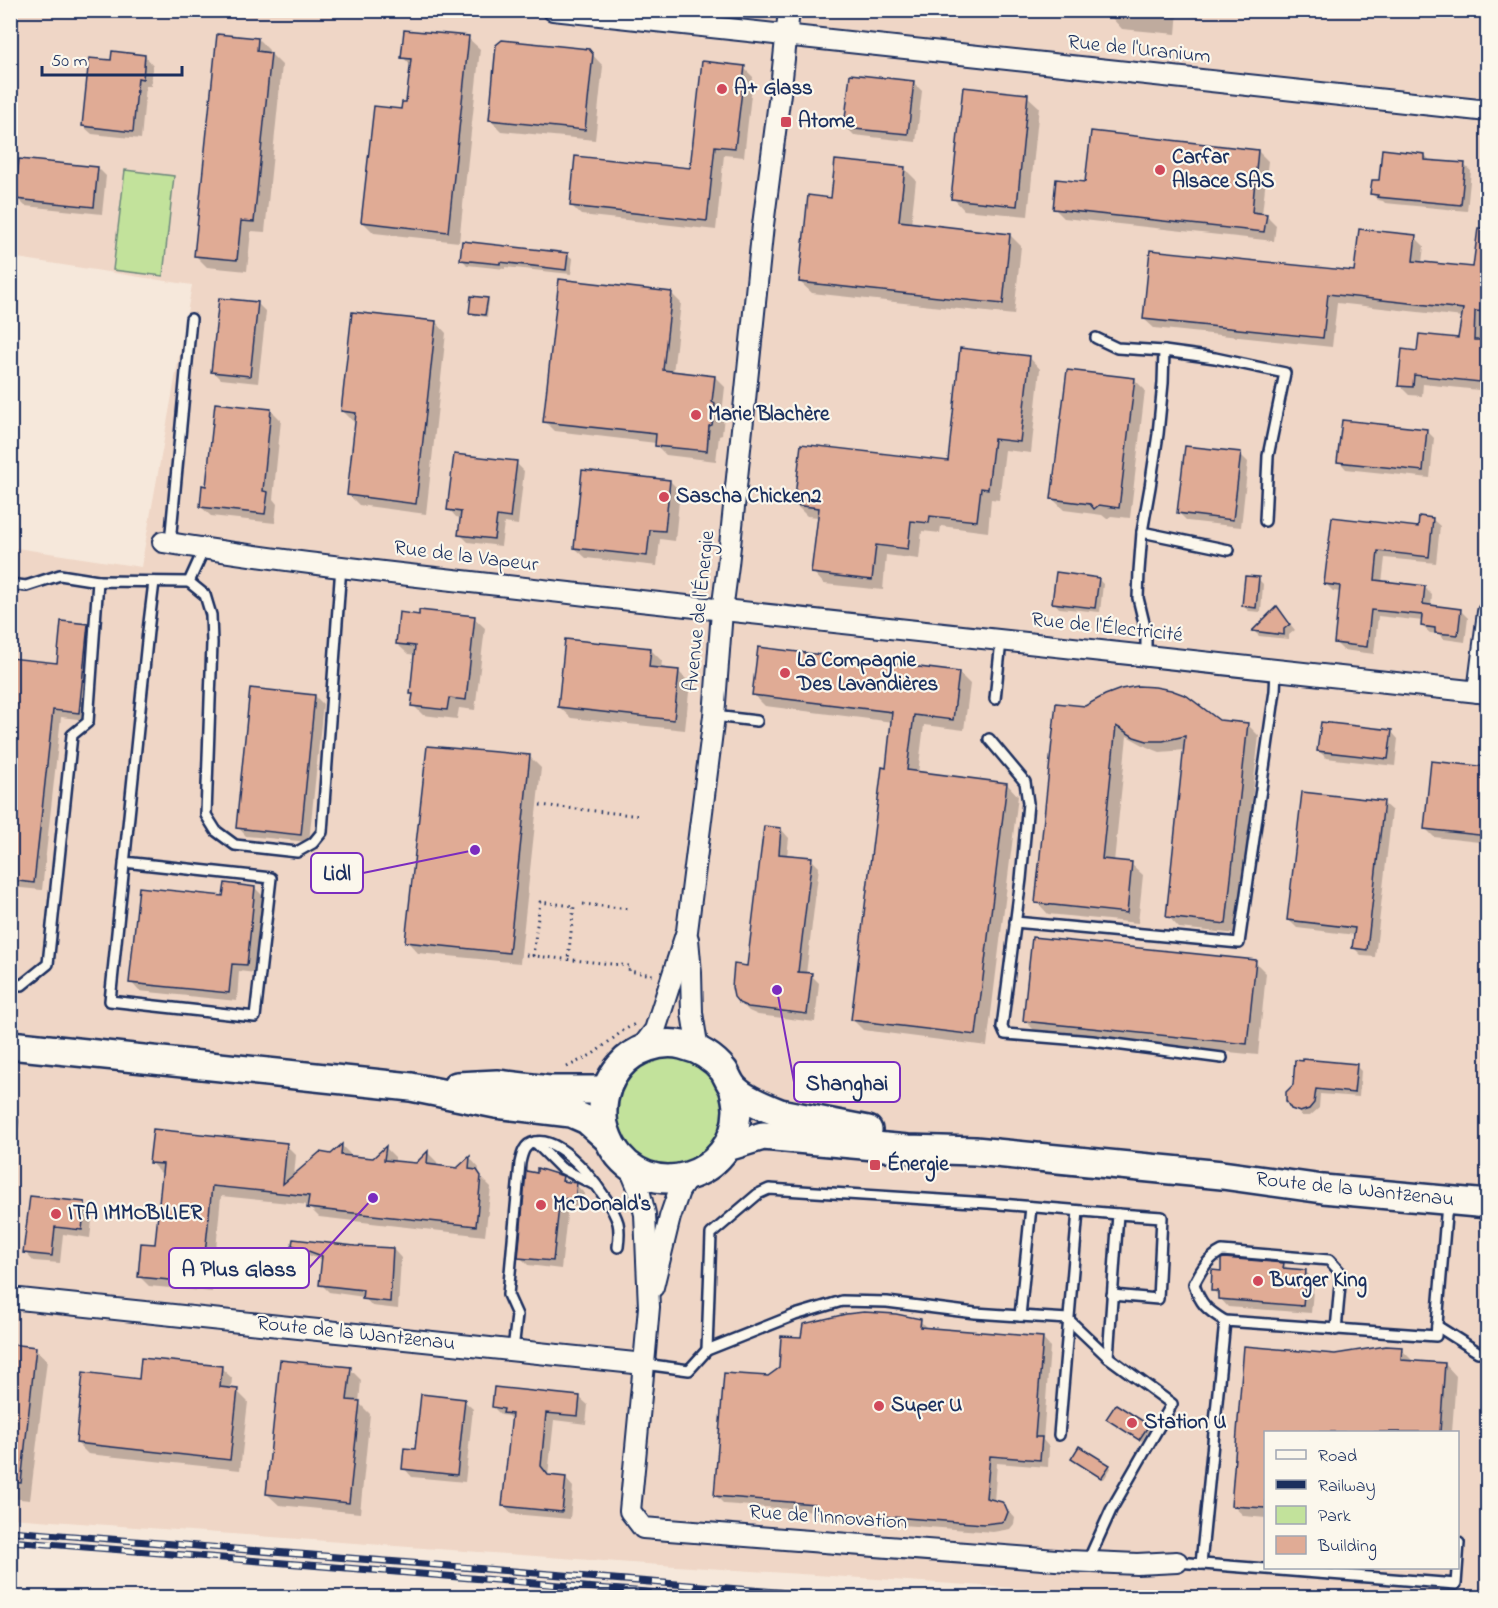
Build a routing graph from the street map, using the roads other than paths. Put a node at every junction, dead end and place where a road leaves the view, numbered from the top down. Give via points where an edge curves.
1 (553, 10) edge
2 (789, 10) edge
3 (786, 36) junction
4 (1488, 111) edge
5 (191, 320) dead end
6 (1096, 338) dead end
7 (1164, 351) junction
8 (1266, 521) dead end
9 (1142, 532) junction
10 (168, 543) joint
11 (204, 549) junction
12 (1229, 550) dead end
13 (341, 566) junction
14 (98, 581) junction
15 (154, 582) junction
16 (189, 582) junction
17 (10, 584) edge
18 (722, 611) junction
19 (1488, 612) edge
20 (1001, 641) junction
21 (1146, 656) junction
22 (1275, 670) junction
23 (1483, 692) edge
24 (995, 699) dead end
25 (714, 716) junction
26 (757, 721) dead end
27 (989, 739) dead end
28 (124, 862) junction
29 (1015, 922) junction
30 (687, 931) junction
31 (10, 984) edge
32 (10, 1045) edge
33 (698, 1050) junction
34 (639, 1051) junction
35 (1222, 1058) dead end
36 (411, 1087) junction
37 (733, 1087) junction
38 (605, 1090) junction
39 (10, 1116) edge
40 (10, 1137) edge
41 (607, 1138) junction
42 (535, 1142) junction
43 (727, 1148) junction
44 (975, 1151) junction
45 (629, 1166) junction
46 (1222, 1175) junction
47 (689, 1176) junction
48 (595, 1185) junction
49 (1488, 1187) edge
50 (1448, 1200) junction
51 (1488, 1204) edge
52 (1031, 1207) junction
53 (1078, 1210) junction
54 (1118, 1214) junction
55 (618, 1247) dead end
56 (1112, 1295) junction
57 (10, 1298) edge
58 (649, 1307) junction
59 (1020, 1316) junction
60 (1068, 1319) junction
61 (1224, 1321) junction
62 (1437, 1326) junction
63 (1336, 1329) junction
64 (513, 1350) junction
65 (707, 1350) junction
66 (1478, 1352) dead end
67 (1108, 1357) junction
68 (644, 1364) junction
69 (1059, 1435) dead end
70 (1088, 1561) junction
71 (1177, 1562) joint
72 (1201, 1564) junction
73 (1264, 1569) edge
74 (1265, 1569) edge
75 (1457, 1569) edge

1 - 3 street, Rue de l'Uranium
2 - 3 street, Avenue de l'Énergie
3 - 4 street, Rue de l'Uranium
3 - 18 street, Avenue de l'Énergie
5 - 10 lane
6 - 7 lane via 1117,348
7 - 8 lane via 1285,373 1268,456
7 - 9 lane via 1158,434
9 - 12 lane
9 - 21 lane via 1138,598 1146,632
10 - 11 street, Rue de la Vapeur
11 - 13 street, Rue de la Vapeur
11 - 16 lane
13 - 16 lane via 322,832 297,852 235,845 216,831 206,815 211,615 205,595
13 - 18 street, Rue de la Vapeur
14 - 15 lane
14 - 17 lane via 60,574 26,586
14 - 31 lane via 88,722 72,735 48,964 22,985
15 - 16 lane
15 - 28 lane
18 - 20 street, Rue de l'Électricité
18 - 25 street, Avenue de l'Énergie
19 - 23 street
20 - 21 street, Rue de l'Électricité
20 - 24 lane
21 - 22 street, Rue de l'Électricité
22 - 23 street, Rue de l'Électricité
22 - 29 lane via 1239,943
25 - 26 lane
25 - 30 street, Avenue de l'Énergie
27 - 29 lane via 1025,782 1028,803
28 - 28 lane via 110,1001 255,1017 271,878
29 - 35 lane via 1002,1027 1005,1034
30 - 33 street, Avenue de l'Énergie
30 - 34 street, Avenue de l'Énergie via 655,1030
32 - 36 main road
33 - 34 main road via 679,1044 659,1044
33 - 37 main road via 713,1059
34 - 38 main road via 625,1060
36 - 38 main road via 497,1084 549,1090
36 - 41 main road via 496,1104 571,1113 587,1120
37 - 43 main road via 738,1108
37 - 44 main road, Route de la Wantzenau via 780,1113
38 - 41 main road via 602,1106
39 - 40 lane
41 - 45 main road
42 - 48 lane via 561,1168
42 - 48 lane via 561,1148
42 - 64 lane via 526,1147 520,1163 508,1295 517,1315
43 - 44 main road, Route de la Wantzenau via 763,1136
43 - 47 main road via 704,1170
44 - 46 main road, Route de la Wantzenau
45 - 47 main road via 658,1178
45 - 58 street via 645,1214
46 - 49 main road, Route de la Wantzenau via 1346,1173
46 - 50 main road, Route de la Wantzenau
47 - 58 street via 670,1217
48 - 55 lane via 617,1221
50 - 51 main road, Route de la Wantzenau
50 - 62 lane
52 - 53 lane
52 - 59 lane
52 - 65 lane via 769,1189 711,1234
53 - 54 lane
53 - 60 lane
54 - 56 lane
54 - 56 lane via 1162,1217 1158,1299
56 - 67 lane
57 - 64 street, Route de la Wantzenau
58 - 68 street
59 - 60 lane
59 - 65 lane via 887,1302 842,1302 795,1315
60 - 67 lane
60 - 69 lane
61 - 63 lane
61 - 63 lane via 1207,1310 1194,1284 1213,1256 1222,1251 1329,1260 1341,1273
61 - 72 lane
62 - 63 lane via 1436,1336
62 - 66 lane
64 - 68 street, Route de la Wantzenau
65 - 68 lane via 689,1370
67 - 70 lane via 1172,1404
68 - 70 street, Rue de l'Innovation via 630,1511 643,1528
70 - 71 street, Rue de l'Innovation
71 - 72 lane
72 - 73 lane
74 - 75 lane via 1456,1584

